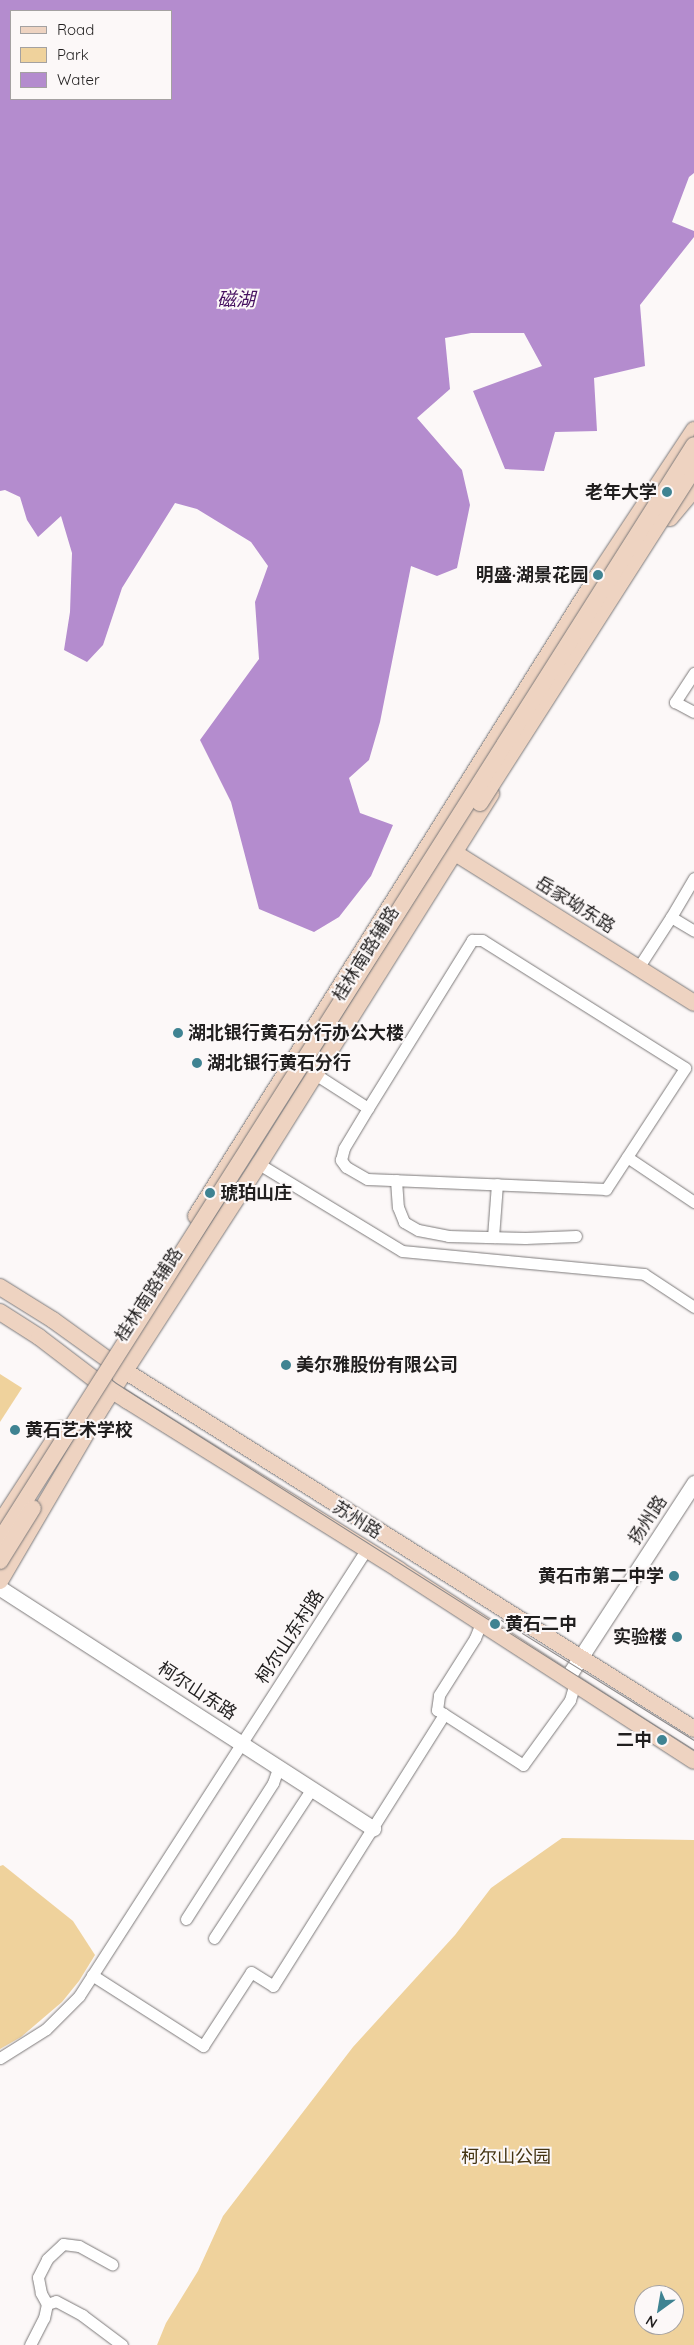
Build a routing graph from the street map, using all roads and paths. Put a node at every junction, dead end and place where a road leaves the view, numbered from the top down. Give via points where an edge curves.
1 (694, 430) edge
2 (694, 446) edge
3 (694, 468) edge
4 (694, 479) edge
5 (694, 489) edge
6 (670, 518) junction
7 (694, 673) edge
8 (694, 712) edge
9 (434, 839) junction
10 (454, 852) junction
11 (694, 878) edge
12 (671, 917) junction
13 (694, 931) edge
14 (638, 968) junction
15 (694, 1004) edge
16 (315, 1074) junction
17 (368, 1108) junction
18 (627, 1157) junction
19 (259, 1164) junction
20 (396, 1180) junction
21 (497, 1184) junction
22 (694, 1202) edge
23 (576, 1236) dead end
24 (494, 1237) junction
25 (0, 1287) edge
26 (694, 1307) edge
27 (0, 1312) edge
28 (106, 1359) junction
29 (124, 1371) junction
30 (94, 1379) junction
31 (112, 1390) junction
32 (694, 1483) edge
33 (0, 1523) edge
34 (0, 1540) edge
35 (366, 1550) junction
36 (0, 1561) edge
37 (0, 1581) edge
38 (0, 1588) edge
39 (481, 1623) junction
40 (580, 1658) junction
41 (571, 1680) junction
42 (444, 1714) junction
43 (694, 1729) edge
44 (242, 1742) junction
45 (694, 1760) edge
46 (279, 1766) junction
47 (312, 1788) junction
48 (373, 1828) junction
49 (186, 1919) dead end
50 (214, 1938) dead end
51 (92, 1976) junction
52 (0, 2058) edge
53 (112, 2264) dead end
54 (47, 2304) junction
55 (30, 2345) edge
56 (122, 2345) edge

1 - 9 main road, 桂林南路辅路 via 598,575
2 - 34 main road, bridge
3 - 36 main road, bridge
4 - 6 main road, 桂林南路辅路
5 - 6 main road
6 - 10 main road, 桂林南路辅路
7 - 8 street via 675,702
9 - 10 main road, 岳家坳东路
9 - 28 main road, 桂林南路辅路
10 - 14 main road, 岳家坳东路
10 - 16 main road, 桂林南路辅路
11 - 12 street
12 - 13 street
12 - 14 street
14 - 15 main road, 岳家坳东路
16 - 17 street
16 - 19 main road, 桂林南路辅路
17 - 18 street via 472,940 482,940 685,1068
17 - 20 street via 344,1148 341,1160 346,1167 367,1178
18 - 21 street via 606,1189
18 - 22 street
19 - 26 street via 402,1251 644,1274
19 - 29 main road, 桂林南路辅路
20 - 21 street
20 - 24 street via 398,1207 404,1222 418,1230 448,1236
21 - 24 street
23 - 24 street
25 - 28 main road, 苏州路
27 - 30 main road, 苏州路
28 - 29 main road, 苏州路
28 - 30 main road, 桂林南路辅路
29 - 31 main road, 桂林南路辅路
29 - 40 main road, 苏州路
30 - 31 main road, 苏州路
30 - 33 main road, 桂林南路辅路
31 - 35 main road, 苏州路
31 - 37 main road, 桂林南路辅路
32 - 40 street, 扬州路
35 - 39 main road, 苏州路
35 - 44 street, 柯尔山东村路
38 - 44 street, 柯尔山东路
39 - 41 main road, 苏州路
39 - 42 street via 475,1638 438,1695 437,1710
40 - 41 street, 扬州路
40 - 43 main road, 苏州路
41 - 42 street via 570,1700 523,1765
41 - 45 main road, 苏州路
42 - 48 street
44 - 46 street, 柯尔山东路
44 - 51 street, 柯尔山东村路
46 - 47 street, 柯尔山东路
46 - 49 street via 273,1783
47 - 48 street, 柯尔山东路
47 - 50 street
48 - 51 street via 273,1986 251,1972 203,2046
51 - 52 street, 柯尔山东村路 via 72,2005 53,2023
53 - 54 street via 79,2246 63,2244 47,2259 38,2277 40,2293
54 - 55 street via 44,2318
54 - 56 street via 56,2301 82,2315

